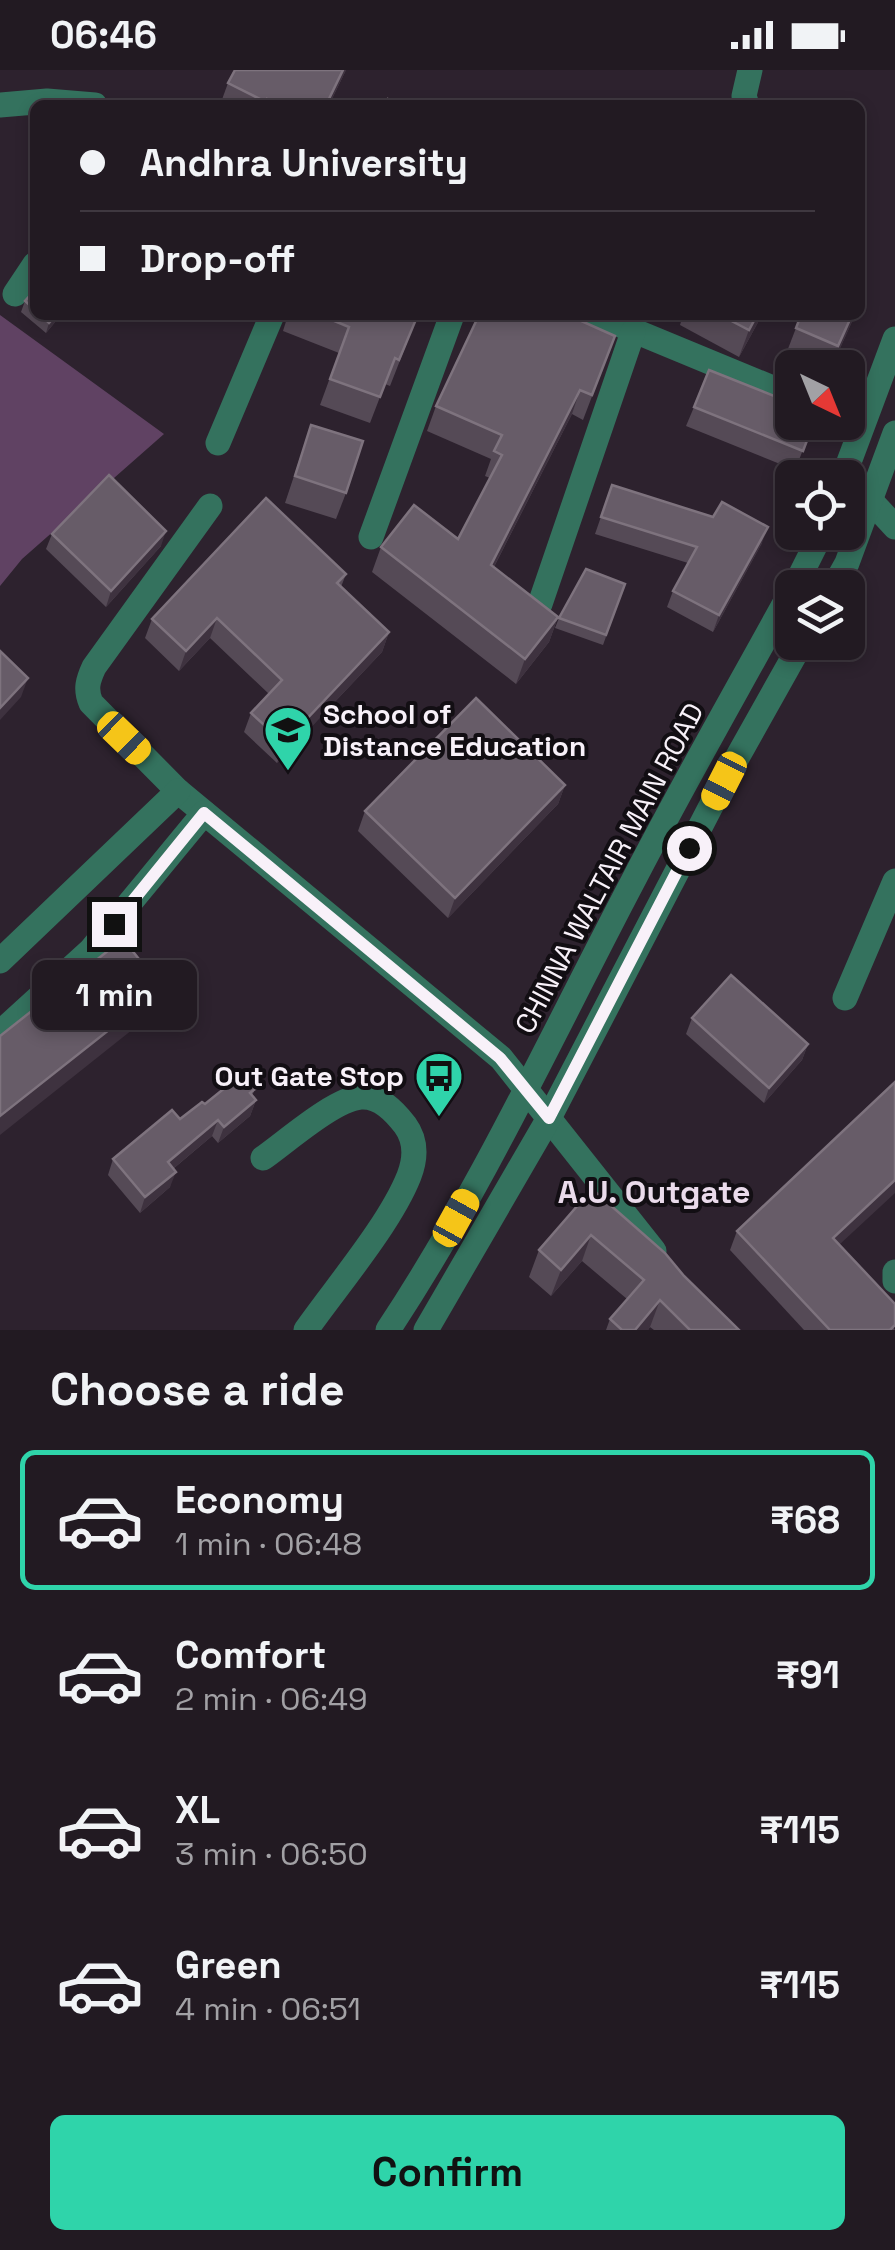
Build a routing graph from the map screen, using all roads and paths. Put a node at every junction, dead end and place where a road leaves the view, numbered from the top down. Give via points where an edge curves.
1 (750, 70) edge
2 (745, 100) edge
3 (30, 102) edge
4 (0, 105) edge
5 (30, 272) edge
6 (15, 294) dead end
7 (270, 320) edge
8 (450, 320) edge
9 (607, 320) edge
10 (633, 332) junction
11 (895, 339) edge
12 (775, 389) edge
13 (865, 401) edge
14 (895, 433) edge
15 (218, 443) dead end
16 (870, 501) junction
17 (210, 506) dead end
18 (895, 526) edge
19 (371, 537) dead end
20 (843, 570) edge
21 (540, 604) edge
22 (775, 622) edge
23 (792, 660) edge
24 (178, 791) junction
25 (204, 813) junction
26 (895, 881) edge
27 (0, 961) edge
28 (845, 998) dead end
29 (0, 1033) edge
30 (526, 1090) junction
31 (549, 1118) junction
32 (263, 1158) dead end
33 (895, 1272) edge
34 (674, 1276) edge
35 (895, 1281) edge
36 (306, 1330) edge
37 (388, 1330) edge
38 (426, 1330) edge

1 - 2 street
3 - 4 street
5 - 6 street
7 - 15 street
8 - 19 street
9 - 10 street
10 - 12 street
10 - 21 street
11 - 13 street
14 - 16 street
16 - 18 street
16 - 20 street
17 - 24 street via 88,682 98,712
22 - 30 street, CHINNA WALTAIR MAIN ROAD
23 - 31 street
24 - 25 street
24 - 27 street
25 - 29 street via 91,950
25 - 30 street via 500,1058
26 - 28 street
30 - 31 street
30 - 37 street, CHINNA WALTAIR MAIN ROAD
31 - 34 street
31 - 38 street
32 - 36 street via 340,1104 361,1097 379,1100 410,1133 415,1154 409,1176
33 - 35 street

